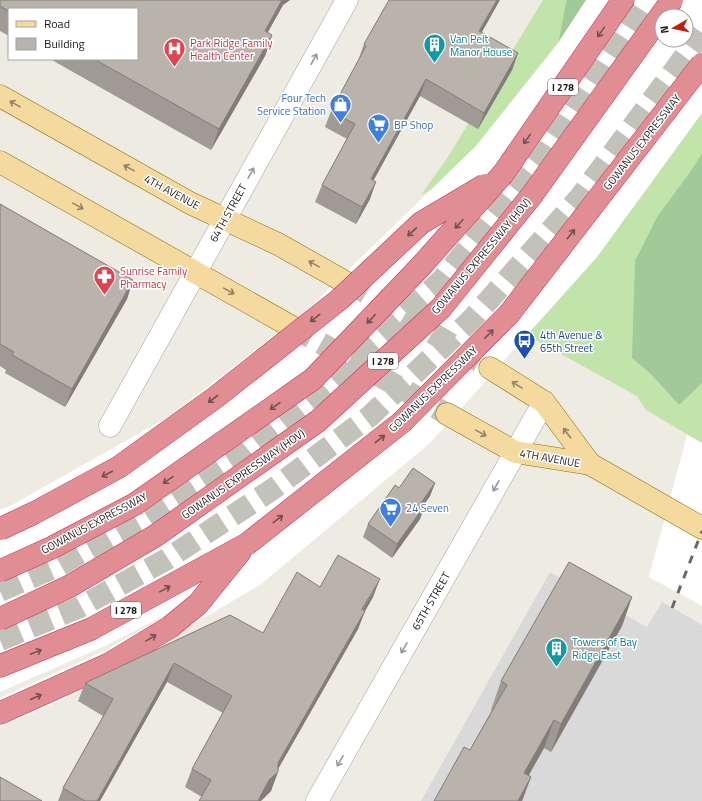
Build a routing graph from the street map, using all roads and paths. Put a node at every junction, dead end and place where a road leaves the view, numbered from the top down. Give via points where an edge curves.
1 (347, 0) edge
2 (623, 0) edge
3 (672, 0) edge
4 (702, 64) edge
5 (0, 96) edge
6 (0, 162) edge
7 (504, 174) junction
8 (225, 219) junction
9 (195, 272) junction
10 (348, 283) tunnel mouth
11 (292, 327) tunnel mouth
12 (490, 368) tunnel mouth
13 (544, 402) junction
14 (447, 414) tunnel mouth
15 (110, 426) dead end
16 (515, 452) junction
17 (590, 464) junction
18 (702, 528) edge
19 (0, 529) edge
20 (247, 544) junction
21 (0, 572) edge
22 (0, 619) edge
23 (0, 666) edge
24 (0, 712) edge
25 (317, 801) edge

8 -> 1 street, 64TH STREET
2 -> 7 highway, GOWANUS EXPRESSWAY / I 278
3 - 22 highway, GOWANUS EXPRESSWAY (HOV) / I 278, bridge via 532,195 441,308 318,421 155,536 70,586
20 -> 4 highway, GOWANUS EXPRESSWAY / I 278, bridge via 402,422 509,314
8 -> 5 main road, 4TH AVENUE via 190,203
6 -> 9 main road
7 -> 19 highway, bridge via 421,223 340,299 216,397 119,467
7 -> 21 highway, GOWANUS EXPRESSWAY / I 278, bridge via 313,379 135,504
8 - 9 street, 64TH STREET
10 -> 8 main road, 4TH AVENUE via 278,244
9 -> 11 main road
9 - 15 street, 64TH STREET
13 -> 12 main road, 4TH AVENUE
13 - 16 street, 65TH STREET
17 -> 13 main road, 4TH AVENUE
14 -> 16 main road, 4TH AVENUE
16 - 17 main road, 4TH AVENUE
16 -> 25 street, 65TH STREET
17 - 18 main road, 4TH AVENUE
23 -> 20 highway, GOWANUS EXPRESSWAY / I 278 via 91,629
24 -> 20 highway via 109,664 170,627 198,604

